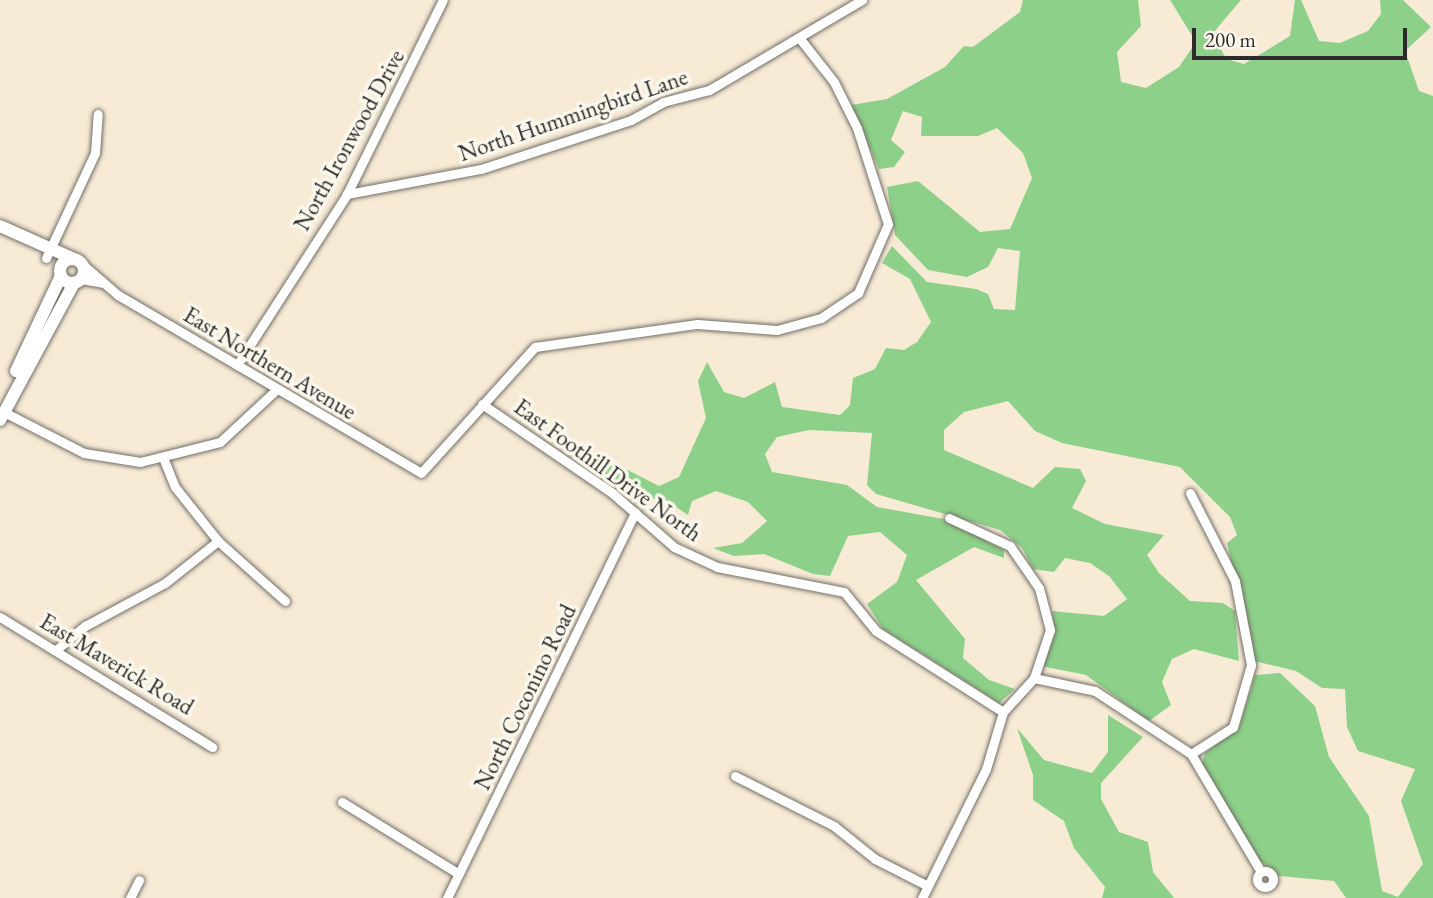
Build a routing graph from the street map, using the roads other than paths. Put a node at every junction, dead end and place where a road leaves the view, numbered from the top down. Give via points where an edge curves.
1 (443, 0) edge
2 (862, 0) edge
3 (801, 40) junction
4 (98, 114) dead end
5 (347, 194) junction
6 (0, 226) edge
7 (0, 234) edge
8 (47, 254) junction
9 (78, 261) junction
10 (61, 272) junction
11 (78, 281) junction
12 (104, 284) junction
13 (237, 365) junction
14 (276, 390) junction
15 (482, 404) junction
16 (1, 411) edge
17 (164, 460) junction
18 (1190, 494) dead end
19 (635, 512) junction
20 (949, 518) dead end
21 (218, 541) junction
22 (285, 601) dead end
23 (0, 617) edge
24 (56, 650) junction
25 (1034, 678) junction
26 (1003, 712) junction
27 (212, 747) dead end
28 (1191, 754) junction
29 (735, 776) dead end
30 (342, 802) dead end
31 (1261, 872) dead end
32 (459, 874) junction
33 (139, 880) dead end
34 (928, 886) junction
35 (130, 898) edge
36 (447, 898) edge
37 (922, 898) edge

1 - 5 street, North Ironwood Drive
2 - 3 street, North Hummingbird Lane via 829,16
3 - 5 street, North Hummingbird Lane via 709,90 663,102 616,126 481,169 368,195
3 - 15 street via 834,82 857,128 886,213 881,250 858,293 821,318 777,331 697,324 535,347
4 - 8 street via 95,153
5 - 13 street, North Ironwood Drive
6 - 8 street
7 - 8 street
8 - 9 street
8 - 10 street
9 - 10 street
9 - 11 street
9 - 12 street, East Northern Avenue
10 - 11 street
10 - 16 street
11 - 12 street, East Northern Avenue
11 - 16 street
12 - 13 street, East Northern Avenue
13 - 14 street, East Northern Avenue
14 - 15 street, East Northern Avenue via 417,472 428,470
14 - 17 street via 220,442
15 - 19 street, East Foothill Drive North
16 - 17 street via 93,456
17 - 21 street via 175,487
18 - 28 street via 1235,581 1251,665 1233,727
19 - 26 street, East Foothill Drive North via 674,547 717,567 844,592 876,631
19 - 32 street, North Coconino Road
20 - 25 street via 1000,537 1030,572 1050,630
21 - 22 street
21 - 24 street via 165,583 85,626
23 - 24 street, East Maverick Road
24 - 27 street, East Maverick Road
25 - 26 street
25 - 28 street via 1095,691
26 - 34 street via 986,769
28 - 31 street
29 - 34 street via 834,826 875,859
30 - 32 street
32 - 36 street, North Coconino Road
33 - 35 street
34 - 37 street

